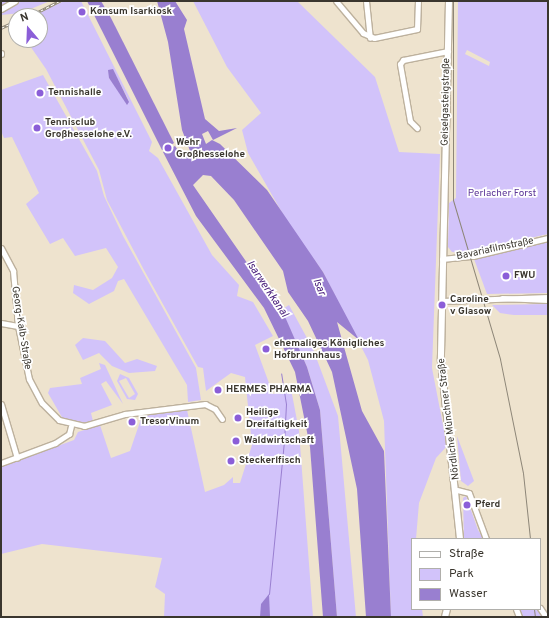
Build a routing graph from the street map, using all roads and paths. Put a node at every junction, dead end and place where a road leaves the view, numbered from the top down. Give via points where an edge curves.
1 (336, 1) edge
2 (366, 1) edge
3 (418, 1) edge
4 (449, 1) edge
5 (14, 2) edge
6 (1, 9) edge
7 (370, 38) junction
8 (448, 51) junction
9 (417, 128) dead end
10 (444, 203) joint
11 (548, 238) edge
12 (1, 248) edge
13 (442, 259) junction
14 (548, 297) edge
15 (502, 298) junction
16 (548, 300) edge
17 (442, 303) junction
18 (1, 323) edge
19 (18, 326) junction
20 (1, 404) edge
21 (222, 419) dead end
22 (71, 426) junction
23 (17, 458) junction
24 (1, 463) edge
25 (457, 490) junction
26 (460, 538) edge
27 (486, 538) edge

1 - 7 street
2 - 7 street
3 - 7 street via 417,29
4 - 8 main road, Geiselgasteigstraße
5 - 6 street
8 - 9 street via 403,60 400,64 410,121
8 - 10 main road, Geiselgasteigstraße
10 - 13 main road, Nördliche Münchner Straße
11 - 13 street, Bavariafilmstraße via 473,256
12 - 19 street, Georg-Kalb-Straße via 13,271
13 - 17 main road, Nördliche Münchner Straße
14 - 15 street
15 - 16 street
15 - 17 street
17 - 25 main road, Nördliche Münchner Straße via 441,362
18 - 19 street
19 - 22 street, Georg-Kalb-Straße via 24,360 35,393 52,414
20 - 23 street
21 - 22 street via 215,409 205,404
22 - 23 street via 69,434 55,443
23 - 24 street
25 - 26 main road, Nördliche Münchner Straße
25 - 27 street via 469,493

